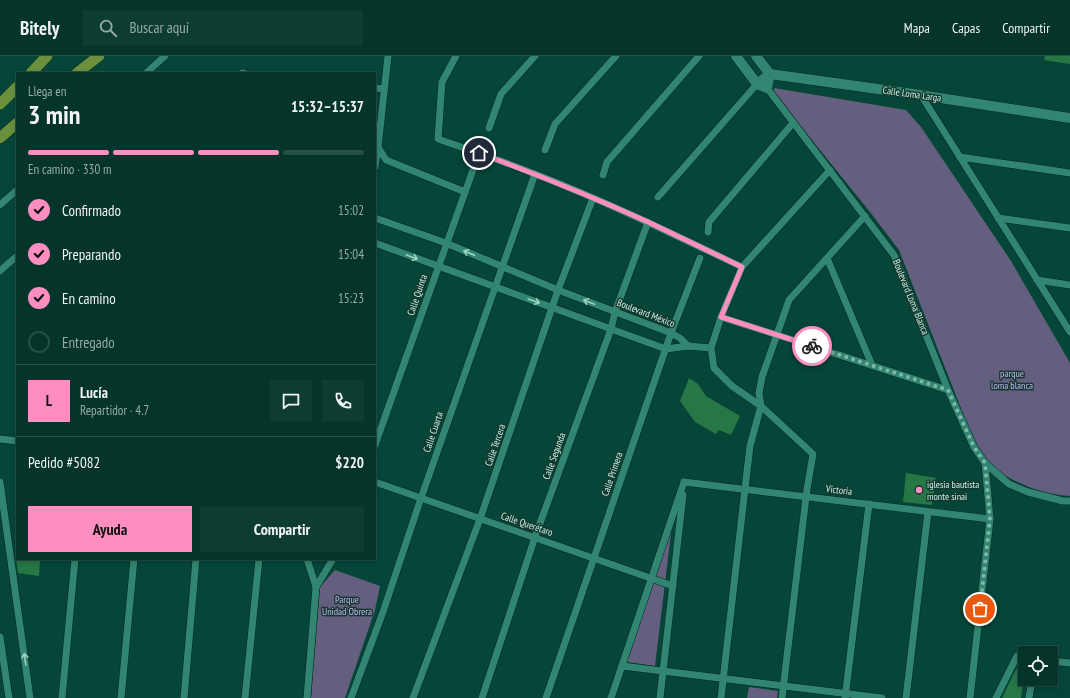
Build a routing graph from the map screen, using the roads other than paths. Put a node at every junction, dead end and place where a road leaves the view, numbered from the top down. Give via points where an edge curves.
1 (48, 56) edge
2 (99, 56) edge
3 (165, 56) edge
4 (388, 56) edge
5 (456, 56) edge
6 (535, 56) edge
7 (616, 56) edge
8 (699, 56) edge
9 (736, 56) edge
10 (756, 56) edge
11 (32, 72) edge
12 (79, 72) edge
13 (147, 72) edge
14 (770, 74) junction
15 (757, 84) junction
16 (16, 88) edge
17 (376, 88) edge
18 (767, 88) junction
19 (384, 89) junction
20 (921, 95) junction
21 (0, 104) edge
22 (1070, 118) edge
23 (794, 122) junction
24 (16, 124) edge
25 (489, 128) dead end
26 (0, 138) edge
27 (377, 147) edge
28 (545, 150) dead end
29 (479, 153) junction
30 (376, 157) edge
31 (960, 157) junction
32 (830, 170) junction
33 (1070, 173) edge
34 (535, 174) junction
35 (603, 175) dead end
36 (16, 191) edge
37 (465, 192) junction
38 (658, 197) dead end
39 (593, 198) junction
40 (0, 205) edge
41 (865, 216) junction
42 (376, 218) edge
43 (998, 218) junction
44 (648, 222) junction
45 (1070, 228) edge
46 (708, 232) dead end
47 (376, 243) edge
48 (446, 243) junction
49 (16, 257) edge
50 (700, 258) dead end
51 (827, 258) junction
52 (438, 266) junction
53 (502, 267) junction
54 (742, 267) junction
55 (0, 271) edge
56 (1037, 280) junction
57 (1070, 285) edge
58 (494, 287) junction
59 (558, 290) junction
60 (552, 308) junction
61 (615, 312) junction
62 (721, 317) junction
63 (611, 329) junction
64 (1070, 332) edge
65 (672, 333) junction
66 (777, 335) junction
67 (688, 346) junction
68 (711, 348) junction
69 (666, 349) junction
70 (872, 365) junction
71 (948, 390) junction
72 (760, 406) junction
73 (0, 439) edge
74 (16, 441) edge
75 (376, 442) edge
76 (985, 463) junction
77 (0, 482) edge
78 (376, 482) edge
79 (684, 482) junction
80 (745, 490) junction
81 (806, 496) junction
82 (421, 498) junction
83 (1070, 501) edge
84 (869, 504) junction
85 (928, 512) junction
86 (480, 518) junction
87 (990, 519) junction
88 (535, 537) junction
89 (9, 547) junction
90 (0, 548) edge
91 (593, 558) junction
92 (75, 560) edge
93 (134, 560) edge
94 (196, 560) edge
95 (259, 560) edge
96 (307, 560) edge
97 (332, 560) edge
98 (651, 578) junction
99 (673, 586) junction
100 (316, 587) junction
101 (0, 637) edge
102 (1018, 656) edge
103 (1058, 662) edge
104 (1070, 663) edge
105 (622, 666) junction
106 (663, 672) junction
107 (723, 679) junction
108 (784, 686) junction
109 (1031, 686) edge
110 (845, 696) edge
111 (9, 698) edge
112 (30, 698) edge
113 (62, 698) edge
114 (121, 698) edge
115 (184, 698) edge
116 (245, 698) edge
117 (307, 698) edge
118 (351, 698) edge
119 (413, 698) edge
120 (482, 698) edge
121 (546, 698) edge
122 (611, 698) edge
123 (660, 698) edge
124 (720, 698) edge
125 (782, 698) edge
126 (882, 698) edge
127 (906, 698) edge
128 (970, 698) edge
129 (996, 698) edge
130 (1029, 698) edge

1 - 11 main road
2 - 12 main road
3 - 13 street
4 - 19 street
5 - 29 street via 442,82 438,139
6 - 25 street via 501,94
7 - 28 street via 555,124
8 - 35 street via 607,162
9 - 15 street
10 - 14 street
14 - 15 street
14 - 18 street
14 - 20 street, Calle Loma Larga
15 - 18 street, Boulevard Loma Blanca
15 - 38 street
16 - 21 main road
17 - 19 street
18 - 23 street, Boulevard Loma Blanca
19 - 27 street
20 - 22 street, Calle Loma Larga
20 - 31 street
23 - 32 street, Boulevard Loma Blanca
23 - 46 street via 709,222
24 - 26 main road
27 - 30 street
27 - 37 street via 386,160
29 - 34 street
29 - 37 street, Calle Quinta
31 - 33 street
31 - 43 street
32 - 41 street, Boulevard Loma Blanca
32 - 54 street
34 - 39 street
34 - 53 street, Calle Cuarta
36 - 40 street
37 - 48 street, Calle Quinta
39 - 44 street
39 - 59 street, Calle Tercera
41 - 51 street
41 - 71 street, Boulevard Loma Blanca via 894,255
42 - 48 street, Boulevard México
43 - 45 street
43 - 56 street
44 - 54 street
44 - 61 street, Calle Segunda
47 -> 52 street
48 - 52 street, Calle Quinta
53 -> 48 street, Boulevard México
49 - 55 street
50 - 65 street, Calle Primera
51 - 66 street via 789,300
51 - 70 street
52 - 58 street
52 - 75 street, Calle Quinta
53 - 58 street, Calle Cuarta
53 - 59 street, Boulevard México
54 - 62 street
56 - 57 street
56 - 64 street
58 -> 60 street
58 - 82 street, Calle Cuarta
59 - 60 street, Calle Tercera
61 -> 59 street, Boulevard México
60 - 63 street
60 - 86 street, Calle Tercera
61 - 63 street, Calle Segunda
61 - 65 street, Boulevard México
62 - 66 street
62 - 68 street
63 - 69 street
63 - 88 street, Calle Segunda
65 - 67 street, Boulevard México
65 - 69 street, Calle Primera
66 - 70 street
66 - 72 street via 762,377
67 - 68 street
67 - 69 street
68 - 72 street via 714,368 732,386
69 - 91 street, Calle Primera
70 - 71 street
71 - 76 street, Boulevard Loma Blanca via 974,447
72 - 80 street via 750,446
72 - 81 street via 812,454
73 - 74 street
76 - 83 street via 1009,484 1028,492
76 - 87 street
77 - 89 street
78 - 82 street, Calle Querétaro
79 - 80 street, Victoria
79 - 98 street
79 - 99 street
80 - 81 street, Victoria
80 - 107 street
81 - 84 street, Victoria
81 - 108 street
82 - 86 street, Calle Querétaro
82 - 118 street, Calle Cuarta
84 - 85 street, Victoria
84 - 110 street
85 - 87 street, Victoria
85 - 127 street
86 - 88 street, Calle Querétaro
86 - 119 street, Calle Tercera
87 - 128 street
88 - 91 street, Calle Querétaro
88 - 120 street, Calle Segunda
89 - 90 street
112 -> 89 street
91 - 98 street, Calle Querétaro
91 - 121 street, Calle Primera
92 - 113 street
93 - 114 street
94 - 115 street
95 - 116 street
96 - 100 street
97 - 100 street
98 - 99 street, Calle Querétaro
98 - 105 street
99 - 106 street
100 - 117 street
101 - 111 street
102 - 129 street
103 - 104 street
105 - 106 street
105 - 122 street
106 - 107 street
106 - 123 street
107 - 108 street
107 - 124 street
108 - 110 street
108 - 125 street
109 - 130 street
110 - 126 street

